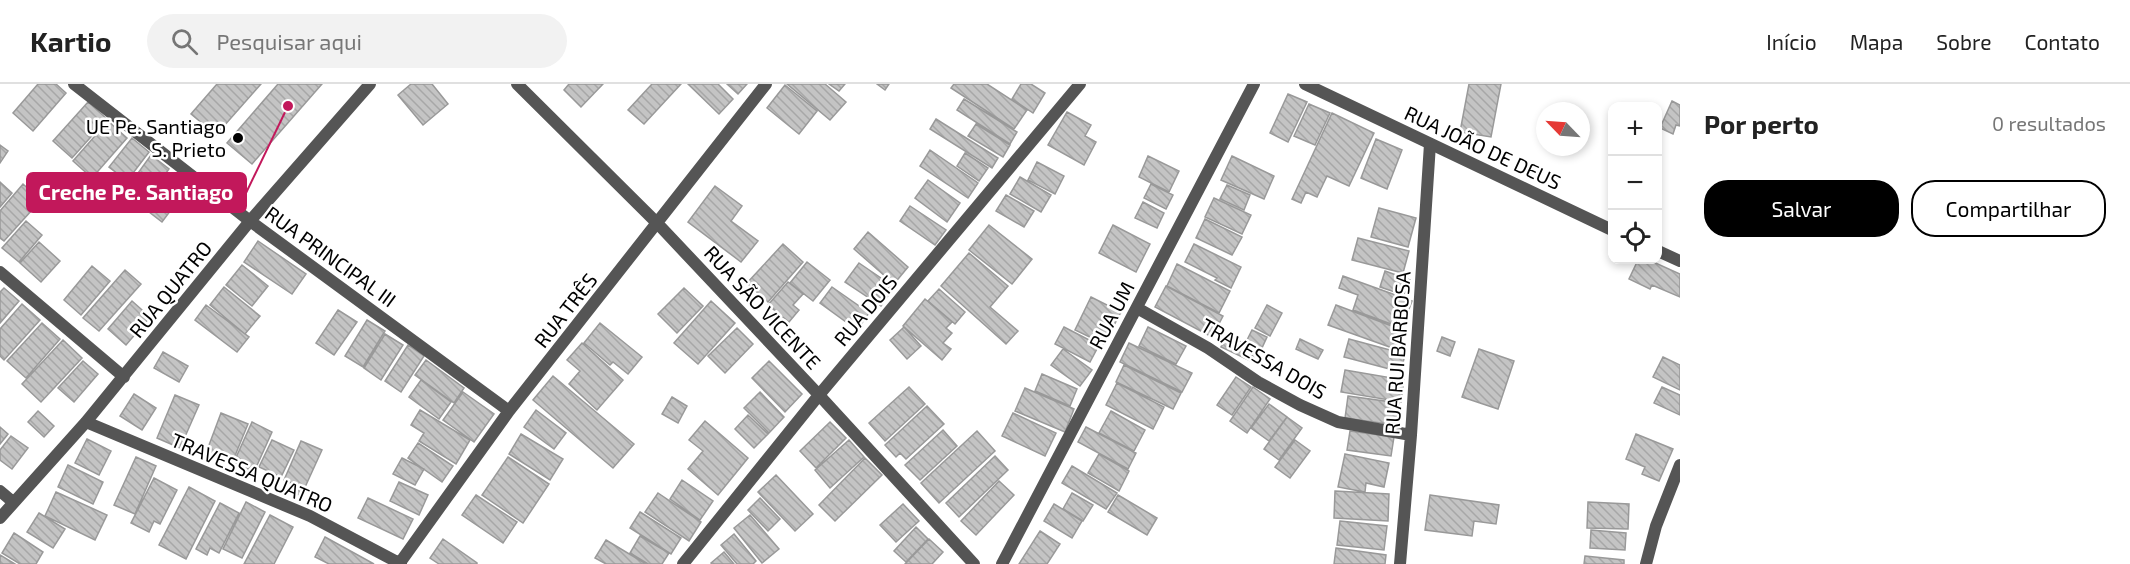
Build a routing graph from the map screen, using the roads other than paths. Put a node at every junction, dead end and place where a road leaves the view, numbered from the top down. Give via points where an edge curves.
1 (74, 84) edge
2 (370, 84) edge
3 (517, 84) edge
4 (766, 84) edge
5 (1080, 84) edge
6 (1254, 84) edge
7 (1305, 84) edge
8 (1430, 144) junction
9 (250, 221) junction
10 (657, 224) junction
11 (1608, 228) edge
12 (1662, 253) edge
13 (1680, 261) edge
14 (0, 272) edge
15 (1137, 308) junction
16 (124, 377) junction
17 (819, 395) junction
18 (509, 411) junction
19 (86, 422) junction
20 (1411, 435) junction
21 (1680, 465) edge
22 (0, 491) edge
23 (13, 502) junction
24 (0, 518) edge
25 (400, 564) edge
26 (683, 564) edge
27 (974, 564) edge
28 (1002, 564) edge
29 (1400, 564) edge
30 (1646, 564) edge

1 - 9 street, RUA PRINCIPAL III
2 - 9 street, RUA QUATRO
3 - 10 street, RUA SÃO VICENTE
4 - 10 street, RUA TRÊS
5 - 17 street, RUA DOIS
6 - 15 street, RUA UM
7 - 8 street, RUA JOÃO DE DEUS
8 - 11 street, RUA JOÃO DE DEUS
8 - 20 street, RUA RUI BARBOSA
9 - 16 street, RUA QUATRO
9 - 18 street, RUA PRINCIPAL III
10 - 17 street, RUA SÃO VICENTE
10 - 18 street, RUA TRÊS
12 - 13 street
14 - 16 street
15 - 20 street, TRAVESSA DOIS via 1300,405 1338,422
15 - 28 street, RUA UM
16 - 19 street, RUA QUATRO
17 - 26 street, RUA DOIS
17 - 27 street, RUA SÃO VICENTE
18 - 25 street, RUA TRÊS
19 - 23 street, RUA QUATRO
19 - 25 street, TRAVESSA QUATRO via 310,516
20 - 29 street, RUA RUI BARBOSA
21 - 30 street
22 - 23 street
23 - 24 street, RUA QUATRO

